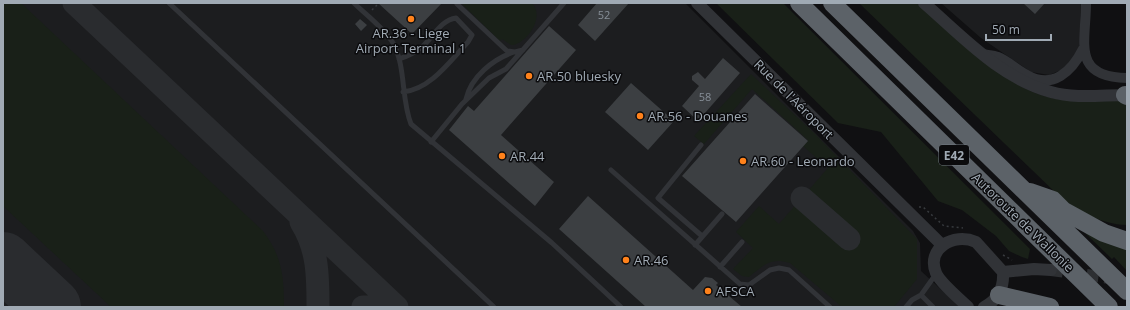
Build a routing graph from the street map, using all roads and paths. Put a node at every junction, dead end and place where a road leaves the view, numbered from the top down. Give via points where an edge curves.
1 (169, 3) edge
2 (354, 3) edge
3 (564, 3) edge
4 (697, 3) edge
5 (799, 3) edge
6 (832, 3) edge
7 (924, 3) edge
8 (1086, 3) edge
9 (457, 4) dead end
10 (524, 49) junction
11 (1083, 49) junction
12 (515, 52) junction
13 (982, 54) junction
14 (398, 59) junction
15 (1126, 91) edge
16 (403, 92) junction
17 (466, 99) junction
18 (431, 142) junction
19 (702, 145) dead end
20 (611, 170) dead end
21 (1024, 189) junction
22 (722, 214) dead end
23 (1096, 227) junction
24 (1127, 229) edge
25 (702, 236) junction
26 (1127, 241) edge
27 (742, 242) dead end
28 (695, 245) junction
29 (942, 245) junction
30 (720, 267) junction
31 (1051, 270) tunnel mouth
32 (1003, 272) junction
33 (936, 274) junction
34 (1127, 291) edge
35 (921, 295) junction
36 (999, 295) junction
37 (494, 307) edge
38 (621, 307) edge
39 (830, 307) edge
40 (906, 307) edge
41 (933, 307) edge
42 (968, 307) edge
43 (984, 307) edge
44 (1050, 307) edge
45 (1110, 307) edge

1 - 37 lane
2 - 14 lane via 393,43
3 - 10 lane
4 - 29 street, Rue de l'Aéroport
5 - 45 highway, Autoroute de Wallonie / E42
6 - 21 highway, Autoroute de Wallonie / E42
7 - 13 street
8 - 11 street
9 - 12 lane via 507,51
10 - 12 lane
10 - 17 lane via 506,69 489,78
11 - 13 street via 1069,71 1051,80 1036,80 998,57
11 - 15 street via 1085,58 1101,74 1113,78
12 - 17 lane via 495,60 469,88
13 - 15 street via 1019,79 1051,92 1084,95
14 - 16 lane
14 - 16 lane via 413,54 449,18 456,18 472,35 427,84 415,91
16 - 18 lane via 405,110 411,124
17 - 18 lane
18 - 38 lane via 552,242
19 - 25 lane via 658,198
20 - 28 lane
21 - 23 highway via 1053,200 1064,211
21 - 34 highway, Autoroute de Wallonie / E42
22 - 25 lane
23 - 24 highway
23 - 26 highway via 1104,233
25 - 28 lane
27 - 30 lane
28 - 30 lane
29 - 32 street via 955,238 970,239 976,242
29 - 33 street via 935,258
30 - 39 lane via 745,286 756,282 770,270 788,270
31 - 32 street
32 - 36 street via 1004,280
33 - 35 lane
33 - 42 street
35 - 40 lane
35 - 41 lane
36 - 43 street
36 - 44 highway

